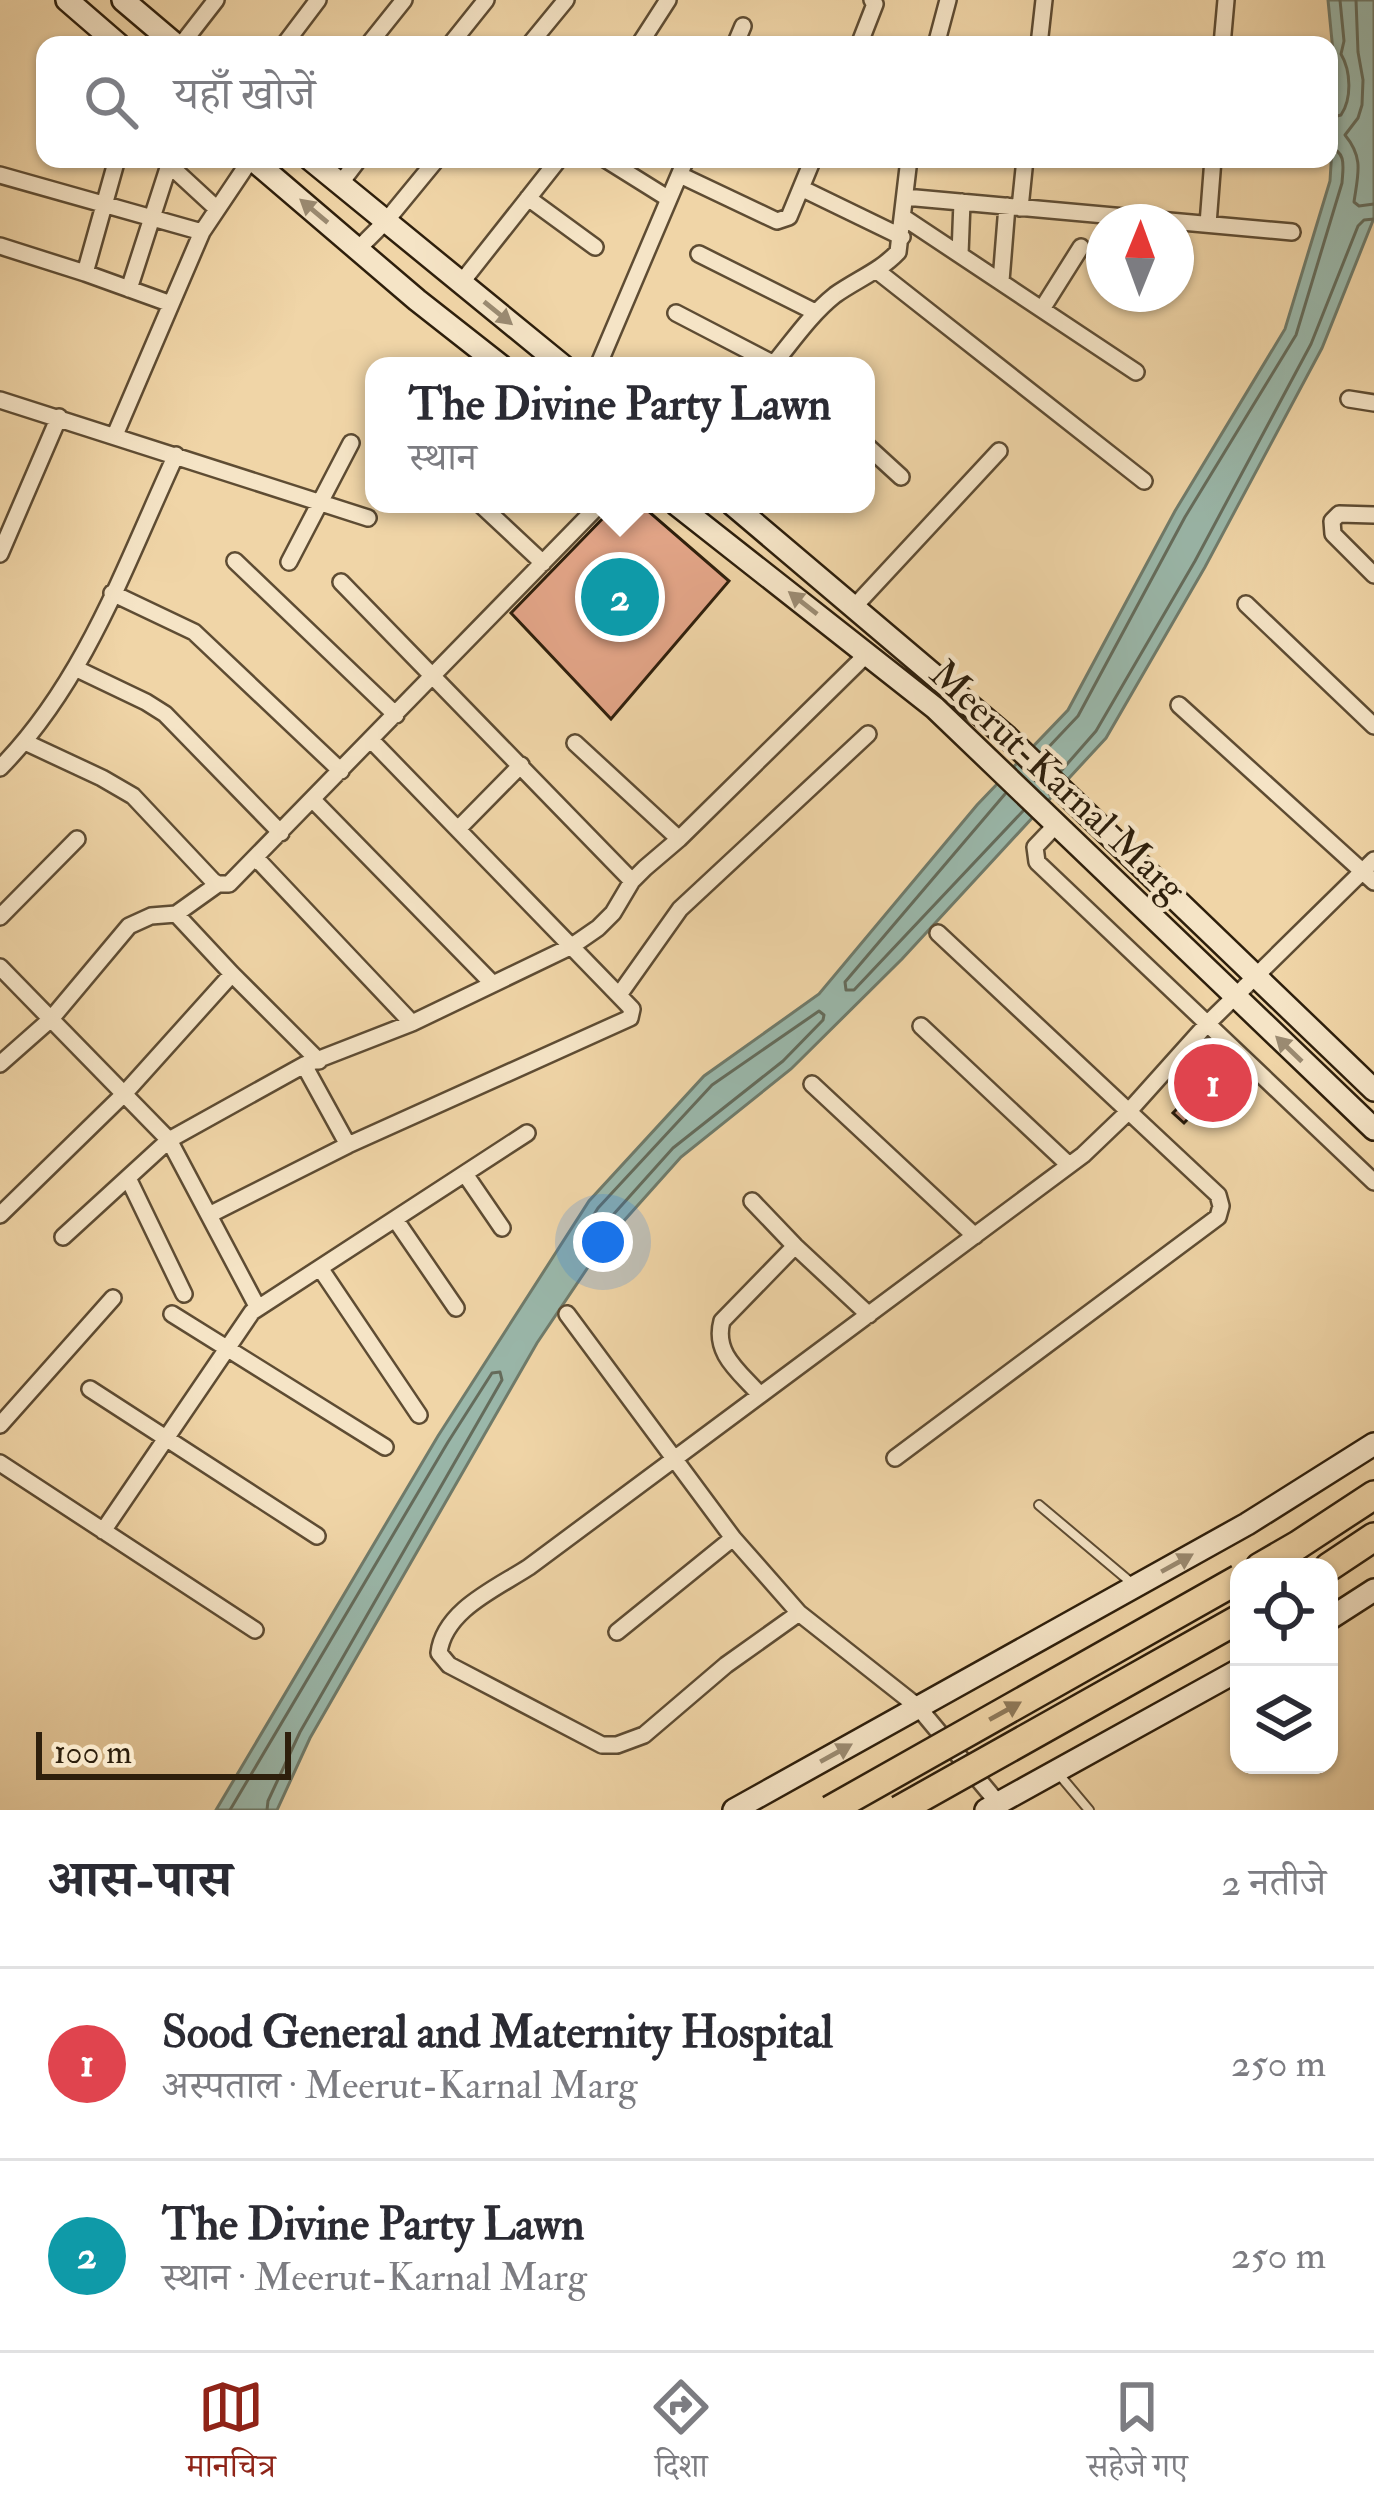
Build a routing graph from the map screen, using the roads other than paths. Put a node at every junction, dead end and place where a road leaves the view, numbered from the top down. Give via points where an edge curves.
1 (67, 0) edge
2 (123, 0) edge
3 (216, 0) edge
4 (318, 0) edge
5 (404, 0) edge
6 (487, 0) edge
7 (566, 0) edge
8 (668, 0) edge
9 (872, 0) edge
10 (947, 0) edge
11 (1044, 0) edge
12 (1226, 0) edge
13 (743, 26) dead end
14 (109, 36) edge
15 (167, 36) edge
16 (186, 36) edge
17 (291, 36) edge
18 (375, 36) edge
19 (458, 36) edge
20 (537, 36) edge
21 (645, 36) edge
22 (739, 36) edge
23 (864, 36) edge
24 (938, 36) edge
25 (1040, 36) edge
26 (1223, 36) edge
27 (114, 168) edge
28 (164, 168) edge
29 (173, 168) edge
30 (246, 168) edge
31 (263, 168) edge
32 (321, 168) edge
33 (352, 168) edge
34 (429, 168) edge
35 (552, 168) edge
36 (620, 168) edge
37 (683, 168) edge
38 (685, 168) edge
39 (809, 168) edge
40 (908, 168) edge
41 (1023, 168) edge
42 (1213, 168) edge
43 (0, 175) edge
44 (340, 184) junction
45 (801, 188) junction
46 (905, 197) junction
47 (528, 198) junction
48 (670, 199) junction
49 (962, 202) junction
50 (104, 205) junction
51 (1013, 207) junction
52 (217, 209) junction
53 (903, 217) junction
54 (152, 218) junction
55 (386, 221) junction
56 (1208, 224) junction
57 (202, 232) junction
58 (1292, 232) dead end
59 (902, 237) junction
60 (0, 246) edge
61 (596, 247) dead end
62 (1082, 248) dead end
63 (358, 249) junction
64 (699, 254) dead end
65 (960, 254) junction
66 (876, 270) junction
67 (85, 273) junction
68 (1001, 281) junction
69 (461, 283) junction
70 (129, 289) junction
71 (171, 304) junction
72 (1042, 308) junction
73 (815, 312) junction
74 (676, 313) dead end
75 (490, 357) edge
76 (552, 357) edge
77 (602, 357) edge
78 (760, 357) edge
79 (781, 357) edge
80 (1136, 372) dead end
81 (1348, 399) dead end
82 (0, 400) edge
83 (1374, 403) edge
84 (59, 417) junction
85 (115, 436) junction
86 (351, 443) dead end
87 (999, 451) dead end
88 (875, 454) edge
89 (176, 455) junction
90 (901, 477) dead end
91 (1144, 481) dead end
92 (321, 502) junction
93 (489, 513) edge
94 (591, 513) edge
95 (690, 513) edge
96 (743, 513) edge
97 (1374, 515) edge
98 (8, 516) edge
99 (368, 518) dead end
100 (0, 554) edge
101 (235, 561) dead end
102 (289, 562) dead end
103 (543, 563) junction
104 (1374, 574) edge
105 (341, 582) dead end
106 (112, 593) junction
107 (1246, 604) dead end
108 (855, 606) junction
109 (867, 654) junction
110 (77, 669) junction
111 (433, 676) junction
112 (1179, 705) dead end
113 (396, 715) junction
114 (1374, 726) edge
115 (868, 734) dead end
116 (371, 740) junction
117 (26, 742) junction
118 (575, 743) dead end
119 (521, 765) junction
120 (0, 768) edge
121 (341, 771) junction
122 (313, 800) junction
123 (1053, 822) junction
124 (458, 829) junction
125 (281, 832) junction
126 (76, 839) dead end
127 (680, 839) junction
128 (256, 858) junction
129 (1370, 871) edge
130 (632, 881) junction
131 (218, 884) junction
132 (176, 914) junction
133 (0, 917) edge
134 (938, 933) dead end
135 (572, 946) junction
136 (0, 967) edge
137 (232, 974) junction
138 (1256, 978) junction
139 (493, 984) junction
140 (619, 995) junction
141 (1236, 998) junction
142 (51, 1018) junction
143 (412, 1023) junction
144 (1208, 1024) junction
145 (921, 1026) dead end
146 (312, 1063) junction
147 (0, 1064) edge
148 (812, 1084) dead end
149 (1374, 1090) edge
150 (124, 1094) junction
151 (1129, 1111) junction
152 (1374, 1130) edge
153 (527, 1133) dead end
154 (170, 1140) junction
155 (348, 1145) junction
156 (1069, 1165) junction
157 (465, 1174) junction
158 (128, 1178) junction
159 (1374, 1182) edge
160 (752, 1201) dead end
161 (208, 1214) junction
162 (0, 1215) edge
163 (395, 1219) junction
164 (502, 1228) dead end
165 (975, 1236) junction
166 (63, 1238) dead end
167 (795, 1246) junction
168 (320, 1268) junction
169 (184, 1294) dead end
170 (113, 1298) dead end
171 (258, 1308) junction
172 (456, 1308) dead end
173 (172, 1314) dead end
174 (567, 1314) dead end
175 (869, 1315) junction
176 (227, 1348) junction
177 (90, 1389) dead end
178 (760, 1395) junction
179 (419, 1415) dead end
180 (0, 1425) edge
181 (166, 1438) junction
182 (1374, 1444) edge
183 (385, 1447) dead end
184 (895, 1458) dead end
185 (674, 1459) junction
186 (0, 1463) edge
187 (1374, 1495) edge
188 (1039, 1504) dead end
189 (103, 1531) junction
190 (317, 1536) dead end
191 (1374, 1537) edge
192 (734, 1538) junction
193 (1276, 1558) edge
194 (1338, 1561) edge
195 (1230, 1584) edge
196 (1136, 1586) junction
197 (1374, 1590) edge
198 (799, 1613) junction
199 (1338, 1613) edge
200 (1230, 1624) edge
201 (255, 1630) dead end
202 (617, 1632) dead end
203 (1230, 1675) edge
204 (918, 1707) junction
205 (1057, 1771) junction
206 (992, 1807) edge
207 (734, 1810) edge
208 (830, 1810) edge
209 (899, 1810) edge
210 (1089, 1810) edge

1 - 14 street
2 - 15 street
3 - 16 street
4 - 17 street
5 - 18 street
6 - 19 street
7 - 20 street
8 - 21 street
9 - 23 street
10 - 24 street
11 - 25 street
12 - 26 street
13 - 22 street
27 - 50 street
28 - 54 street
29 - 52 street
30 - 52 street
63 -> 31 street
32 - 44 street
33 - 44 street
34 - 55 street
35 - 47 street
36 - 48 street
37 - 48 street
38 - 45 street via 777,221 789,217
39 - 45 street
40 - 46 street
41 - 51 street
42 - 56 street
43 - 50 street
44 - 55 street
45 - 59 street
46 - 49 street
46 - 53 street
47 - 61 street
47 - 69 street
48 - 77 street
49 - 51 street
49 - 65 street
50 - 54 street
50 - 67 street
51 - 56 street
51 - 68 street
52 - 57 street
53 - 59 street
53 - 65 street
54 - 57 street
54 - 70 street
55 - 63 street
55 - 69 street
56 - 58 street
57 - 71 street
59 - 66 street via 898,252
60 - 67 street
62 - 72 street
63 - 75 street
64 - 73 street
65 - 68 street
66 - 73 street
66 - 91 street
67 - 70 street
68 - 72 street
69 -> 76 street
70 - 71 street
71 - 85 street
72 - 80 street
73 - 79 street
74 - 78 street
81 - 83 street
82 - 84 street
84 - 85 street
84 - 98 street
85 - 89 street
86 - 92 street
87 - 108 street
88 - 90 street
89 - 92 street
89 - 106 street
92 - 99 street
92 - 102 street
93 - 103 street
94 - 103 street
109 -> 95 street, Meerut-Karnal Marg
96 - 108 street, Meerut-Karnal Marg
97 - 104 street via 1332,521 1333,534
98 - 100 street
101 - 113 street
103 - 111 street
105 - 111 street
106 - 110 street
106 - 121 street via 194,632
107 - 114 street
108 - 138 street, Meerut-Karnal Marg via 1007,737
109 - 123 street, Meerut-Karnal Marg
109 - 127 street
110 - 117 street
110 - 125 street via 165,714
111 - 113 street
111 - 119 street
112 - 129 street
113 - 116 street
115 - 140 street via 680,909
116 - 121 street
116 - 124 street
117 - 120 street
117 - 131 street via 133,796
118 - 127 street
119 - 124 street
119 - 130 street
121 - 122 street
122 - 125 street
122 - 139 street
123 - 141 street, Meerut-Karnal Marg
123 - 144 street via 1035,847 1037,862
124 - 135 street
125 - 128 street
126 - 133 street
127 - 130 street
128 - 131 street via 232,883
128 - 143 street
129 - 138 street
130 - 135 street via 613,913
131 - 132 street
132 - 137 street
132 - 142 street via 129,926
134 - 151 street
135 - 139 street
135 - 140 street
136 - 142 street
137 - 146 street
137 - 150 street
138 - 141 street
138 - 149 street, Meerut-Karnal Marg
139 - 143 street
140 - 155 street via 630,1018
141 - 144 street
152 -> 141 street, Meerut-Karnal Marg
142 - 147 street
142 - 150 street
143 - 146 street
144 - 151 street
144 - 159 street
145 - 156 street
146 - 154 street
146 - 155 street
148 - 165 street
150 - 154 street
150 - 162 street
151 - 156 street
151 - 184 street via 1219,1195 1218,1217
153 - 157 street
154 - 158 street
154 - 161 street
155 - 161 street
156 - 165 street
157 - 163 street
157 - 164 street
158 - 166 street
158 - 169 street
160 - 167 street
161 - 171 street
163 - 168 street
163 - 172 street
165 - 175 street
167 - 175 street
167 - 178 street via 722,1321 718,1337
168 - 171 street
168 - 179 street
170 - 180 street
171 - 176 street
173 - 176 street
174 - 185 street
175 - 178 street
176 - 181 street
176 - 183 street
177 - 181 street
178 - 185 street
181 - 189 street
181 - 190 street
196 -> 182 street
185 - 192 street
185 - 198 street via 466,1608 442,1636 442,1660 617,1745 644,1735
186 - 189 street
187 - 193 highway
188 - 196 lane
189 - 201 street
191 - 194 highway
192 - 198 street
192 - 202 street
208 -> 195 highway, bridge
196 - 204 street
197 - 199 street
198 - 204 street
200 - 209 highway, bridge
203 - 205 street
204 - 206 street
207 -> 204 street
205 - 206 street
205 - 210 lane

